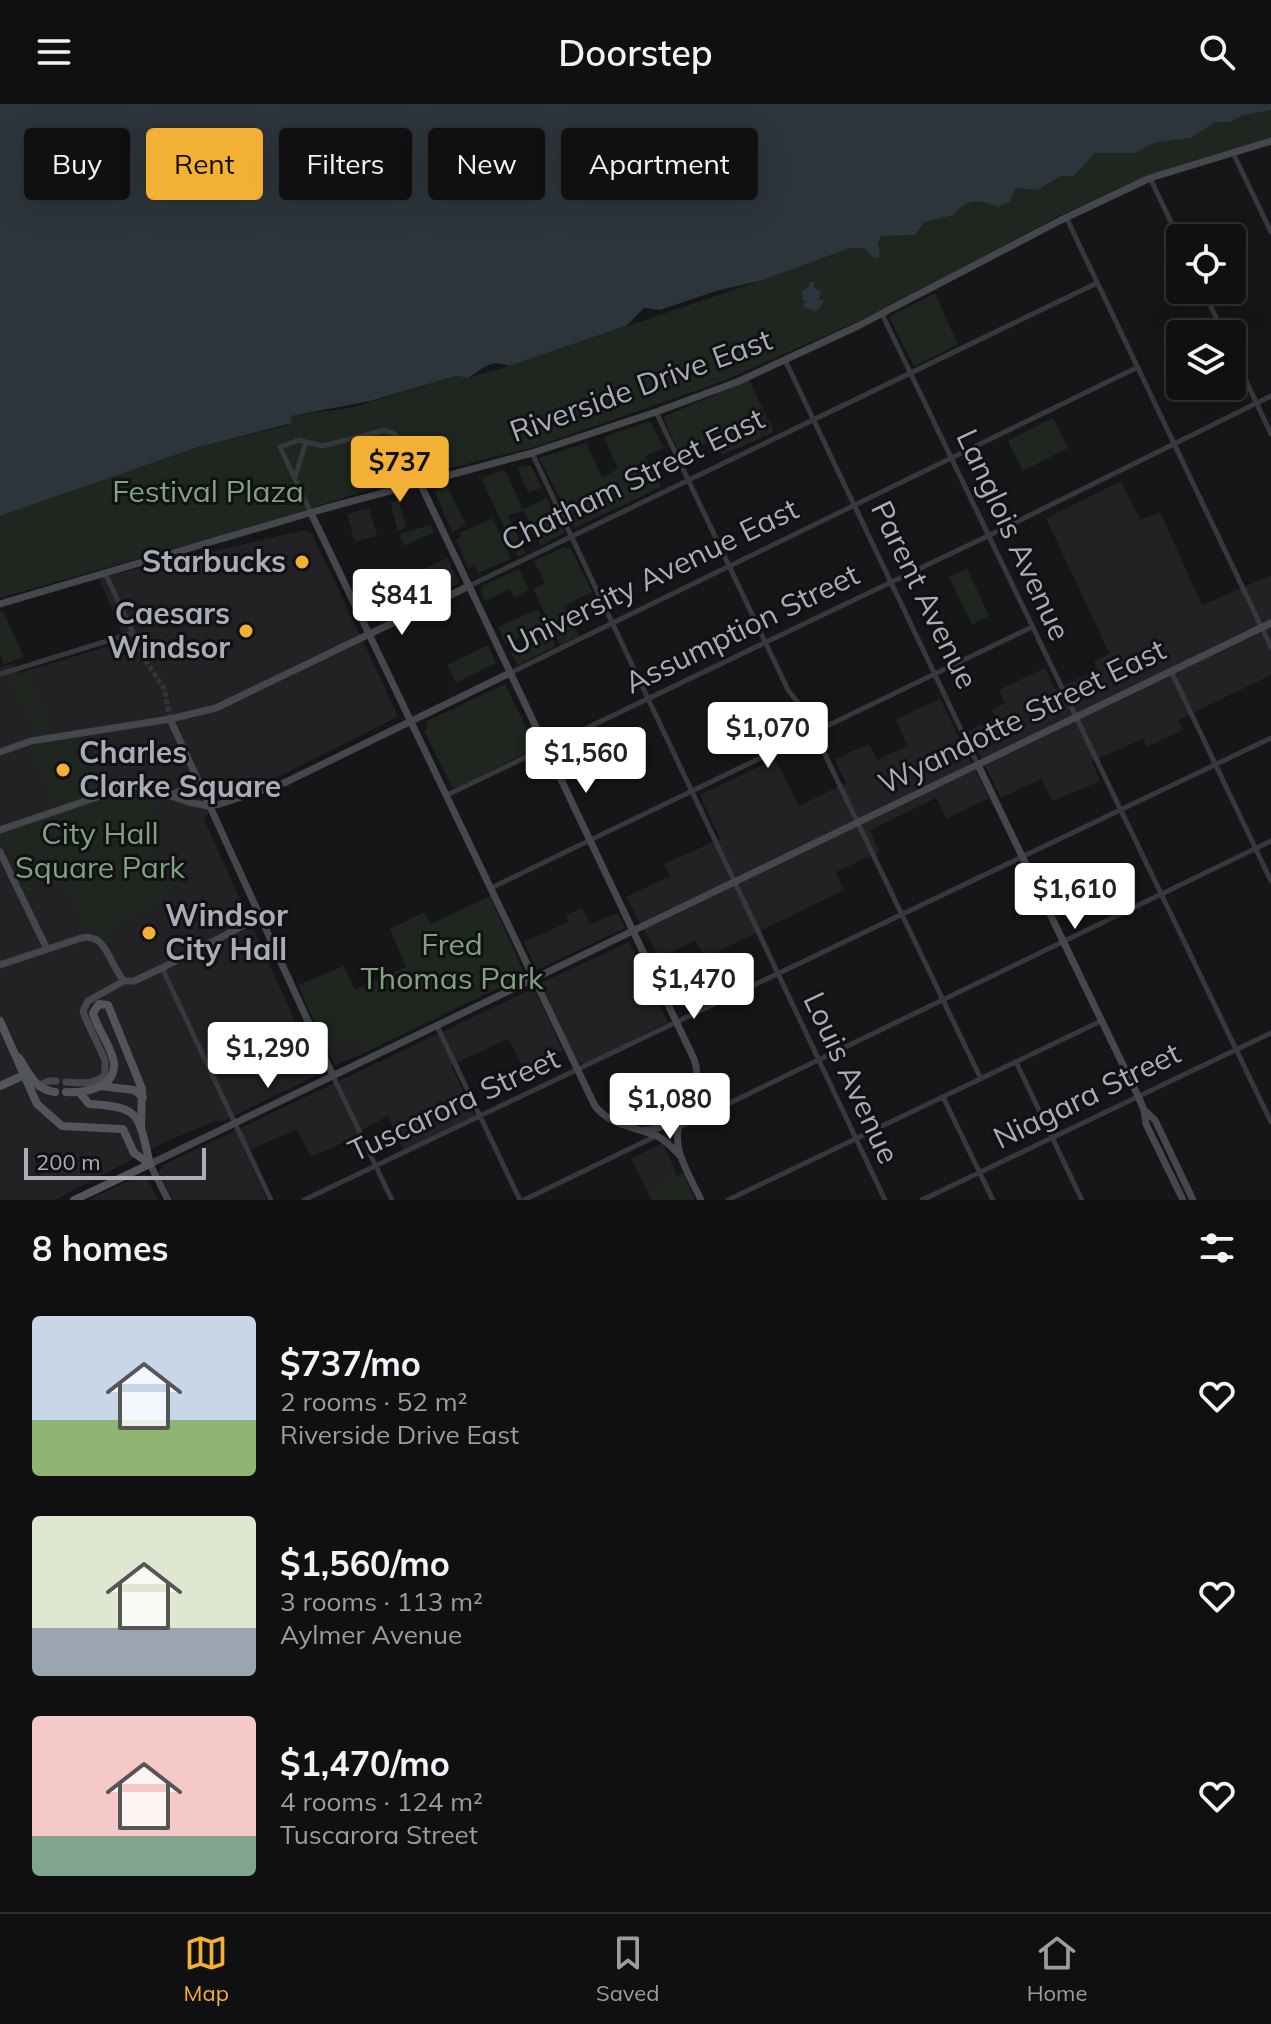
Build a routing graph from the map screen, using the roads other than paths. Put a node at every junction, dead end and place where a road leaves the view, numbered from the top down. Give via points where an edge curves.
1 (1271, 141) edge
2 (1233, 152) junction
3 (1150, 178) junction
4 (1066, 217) junction
5 (1172, 224) edge
6 (1271, 232) edge
7 (1097, 283) junction
8 (882, 314) junction
9 (785, 360) junction
10 (1138, 367) junction
11 (911, 372) junction
12 (1246, 380) edge
13 (1271, 396) edge
14 (1257, 403) junction
15 (656, 412) junction
16 (813, 419) junction
17 (1271, 434) edge
18 (306, 442) junction
19 (1175, 444) junction
20 (532, 453) junction
21 (953, 459) junction
22 (295, 477) junction
23 (688, 480) junction
24 (420, 483) junction
25 (854, 505) junction
26 (311, 513) junction
27 (989, 535) junction
28 (571, 536) junction
29 (730, 566) junction
30 (104, 572) junction
31 (891, 582) junction
32 (469, 586) junction
33 (0, 604) edge
34 (1271, 623) edge
35 (612, 624) junction
36 (1032, 627) junction
37 (1262, 627) junction
38 (371, 635) junction
39 (766, 642) junction
40 (1271, 647) edge
41 (1171, 671) junction
42 (510, 673) junction
43 (0, 674) edge
44 (935, 674) junction
45 (648, 699) junction
46 (1076, 718) junction
47 (170, 719) junction
48 (411, 720) junction
49 (814, 732) junction
50 (1271, 738) edge
51 (546, 747) junction
52 (0, 752) edge
53 (1216, 764) junction
54 (978, 765) junction
55 (194, 773) junction
56 (691, 791) junction
57 (169, 795) junction
58 (447, 795) junction
59 (209, 806) junction
60 (1120, 810) junction
61 (858, 823) junction
62 (0, 830) edge
63 (590, 840) junction
64 (1271, 841) edge
65 (1255, 848) junction
66 (0, 852) edge
67 (1022, 857) junction
68 (1271, 881) edge
69 (735, 882) junction
70 (491, 888) junction
71 (1161, 894) junction
72 (902, 914) junction
73 (260, 917) junction
74 (634, 931) junction
75 (1063, 941) junction
76 (47, 949) junction
77 (0, 965) edge
78 (162, 968) junction
79 (778, 974) junction
80 (535, 979) junction
81 (124, 981) junction
82 (942, 999) junction
83 (0, 1021) edge
84 (1101, 1021) junction
85 (677, 1022) junction
86 (437, 1026) junction
87 (1271, 1033) edge
88 (1236, 1049) junction
89 (15, 1050) junction
90 (818, 1059) junction
91 (1016, 1062) junction
92 (578, 1071) junction
93 (22, 1076) junction
94 (333, 1076) junction
95 (981, 1079) junction
96 (56, 1081) dead end
97 (0, 1086) edge
98 (38, 1086) junction
99 (100, 1086) junction
100 (66, 1087) joint
101 (55, 1092) dead end
102 (80, 1093) junction
103 (1138, 1096) junction
104 (943, 1097) junction
105 (144, 1098) junction
106 (688, 1107) junction
107 (713, 1109) junction
108 (480, 1117) junction
109 (1271, 1122) edge
110 (235, 1123) junction
111 (141, 1129) junction
112 (676, 1129) junction
113 (638, 1130) junction
114 (657, 1136) junction
115 (1052, 1138) junction
116 (856, 1139) junction
117 (681, 1157) junction
118 (1170, 1163) junction
119 (150, 1164) junction
120 (376, 1166) junction
121 (979, 1172) junction
122 (88, 1197) edge
123 (74, 1200) edge
124 (168, 1200) edge
125 (271, 1200) edge
126 (304, 1200) edge
127 (392, 1200) edge
128 (522, 1200) edge
129 (701, 1200) edge
130 (728, 1200) edge
131 (885, 1200) edge
132 (922, 1200) edge
133 (993, 1200) edge
134 (1082, 1200) edge
135 (1183, 1200) edge
136 (1193, 1200) edge

1 - 2 main road, Riverside Drive East
2 - 3 main road, Riverside Drive East
2 - 6 street
3 - 4 main road, Riverside Drive East
3 - 5 street
4 - 7 street
4 - 8 main road, Riverside Drive East
7 - 10 street
7 - 11 street, Chatham Street East
8 - 9 main road, Riverside Drive East
8 - 11 street, Langlois Avenue
9 - 15 main road, Riverside Drive East
9 - 16 street, Parent Avenue
10 - 19 street
10 - 21 street, University Avenue East
11 - 16 street, Chatham Street East
11 - 21 street, Langlois Avenue
12 - 14 street
13 - 14 street, Assumption Street
14 - 17 street
14 - 19 street, Assumption Street
15 - 20 main road, Riverside Drive East
15 - 23 street
16 - 23 street, Chatham Street East
16 - 25 street, Parent Avenue
18 - 22 street
18 - 22 street via 280,447
18 - 24 street via 323,446 385,430 395,434
19 - 27 street, Assumption Street
19 - 37 street
20 - 24 main road, Riverside Drive East
20 - 28 street, Louis Avenue
21 - 25 street, University Avenue East
21 - 27 street, Langlois Avenue
22 - 26 street
23 - 28 street, Chatham Street East
23 - 29 street
24 - 26 main road, Riverside Drive East
24 - 32 main road
25 - 29 street, University Avenue East
25 - 31 street, Parent Avenue
26 - 30 main road, Riverside Drive East
26 - 38 main road
27 - 31 street, Assumption Street
27 - 36 street, Langlois Avenue
28 - 32 street, Chatham Street East
28 - 35 street, Louis Avenue
29 - 35 street, University Avenue East
29 - 39 street
30 - 33 main road, Riverside Drive East
30 - 43 street via 133,633
31 - 39 street, Assumption Street
31 - 44 street, Parent Avenue
32 - 38 main road, Chatham Street East
32 - 42 main road
34 - 37 main road, Wyandotte Street East
35 - 42 street, University Avenue East
35 - 45 street, Louis Avenue
36 - 44 street
36 - 46 street, Langlois Avenue
37 - 40 street
37 - 41 main road, Wyandotte Street East
38 - 47 main road, Chatham Street East via 216,708
38 - 48 main road
39 - 45 street, Assumption Street
39 - 49 street
41 - 46 main road, Wyandotte Street East
41 - 53 street
42 - 48 main road, University Avenue East
42 - 51 main road
44 - 49 street
44 - 54 street, Parent Avenue
45 - 51 street, Assumption Street
45 - 56 street, Louis Avenue
46 - 54 main road, Wyandotte Street East
46 - 60 street, Langlois Avenue
47 - 52 main road, Chatham Street East via 31,741
47 - 55 main road
48 - 58 main road
48 - 59 main road, University Avenue East via 284,783
49 - 56 street
49 - 61 street
50 - 53 street, Tuscarora Street
51 - 58 street, Assumption Street
51 - 63 main road
53 - 60 street, Tuscarora Street
53 - 65 street
54 - 61 main road, Wyandotte Street East
54 - 67 main road, Parent Avenue
55 - 57 main road via 185,789
55 - 59 main road
56 - 63 street
56 - 69 street, Louis Avenue
57 - 59 main road
57 - 62 main road via 130,786
58 - 70 main road
59 - 73 main road
60 - 67 street, Tuscarora Street
60 - 71 street, Langlois Avenue
61 - 69 main road, Wyandotte Street East
61 - 72 street
63 - 70 street
63 - 74 main road
64 - 65 street
65 - 68 street
65 - 71 street
66 - 76 main road
67 - 72 street, Tuscarora Street
67 - 75 main road, Parent Avenue
69 - 74 main road, Wyandotte Street East
69 - 79 street, Louis Avenue
70 - 80 main road
71 - 75 street
71 - 88 street, Langlois Avenue
72 - 79 street, Tuscarora Street
72 - 82 street
73 - 78 main road
73 - 94 main road
74 - 80 main road, Wyandotte Street East
74 - 85 main road
75 - 82 street
75 - 84 main road, Parent Avenue
76 - 77 main road
76 - 81 main road via 94,937
78 - 81 main road
78 - 110 street
79 - 85 street, Tuscarora Street
79 - 90 street, Louis Avenue
80 - 86 main road, Wyandotte Street East
80 - 92 main road
81 - 100 main road via 84,1007 105,1060 105,1075
82 - 90 street
82 - 95 street
83 - 89 main road
84 - 91 street
84 - 103 main road, Parent Avenue
85 - 92 street, Tuscarora Street
85 - 106 main road via 698,1071
86 - 94 main road, Wyandotte Street East
86 - 108 street
87 - 88 street, Niagara Street
88 - 103 street, Niagara Street
88 - 109 street, Langlois Avenue
89 - 93 main road
89 - 98 main road
90 - 107 street
90 - 116 street, Louis Avenue
91 - 95 street
91 - 115 street
92 - 108 street, Tuscarora Street
92 - 113 main road via 601,1114
93 - 97 main road
93 - 119 main road via 37,1104 62,1126 123,1129 134,1153
94 - 110 main road, Wyandotte Street East
94 - 120 street
95 - 104 street
96 - 98 main road
98 - 101 main road
99 - 102 main road
99 - 105 main road via 134,1090
99 - 105 main road via 115,1068 93,1017 95,1007 105,1004 111,1008
100 - 102 main road
102 - 111 main road via 89,1104 131,1110
103 - 115 street, Niagara Street
103 - 118 main road, Parent Avenue via 1146,1124
104 - 116 street
104 - 121 street
105 - 111 main road
106 - 107 street
106 - 112 main road
106 - 113 main road via 664,1127
107 - 112 street
108 - 120 street, Tuscarora Street
108 - 128 street
110 - 119 main road, Wyandotte Street East
110 - 125 street
111 - 119 main road
112 - 117 main road
113 - 114 main road
114 - 117 main road
114 - 128 street
115 - 121 street, Niagara Street
115 - 134 street
116 - 130 street
116 - 131 street, Louis Avenue
117 - 129 main road
118 - 135 main road, Parent Avenue
118 - 136 main road, Parent Avenue
119 - 122 main road
119 - 124 main road
120 - 126 street, Tuscarora Street
120 - 127 street
121 - 132 street, Niagara Street
121 - 133 street
122 - 123 main road

